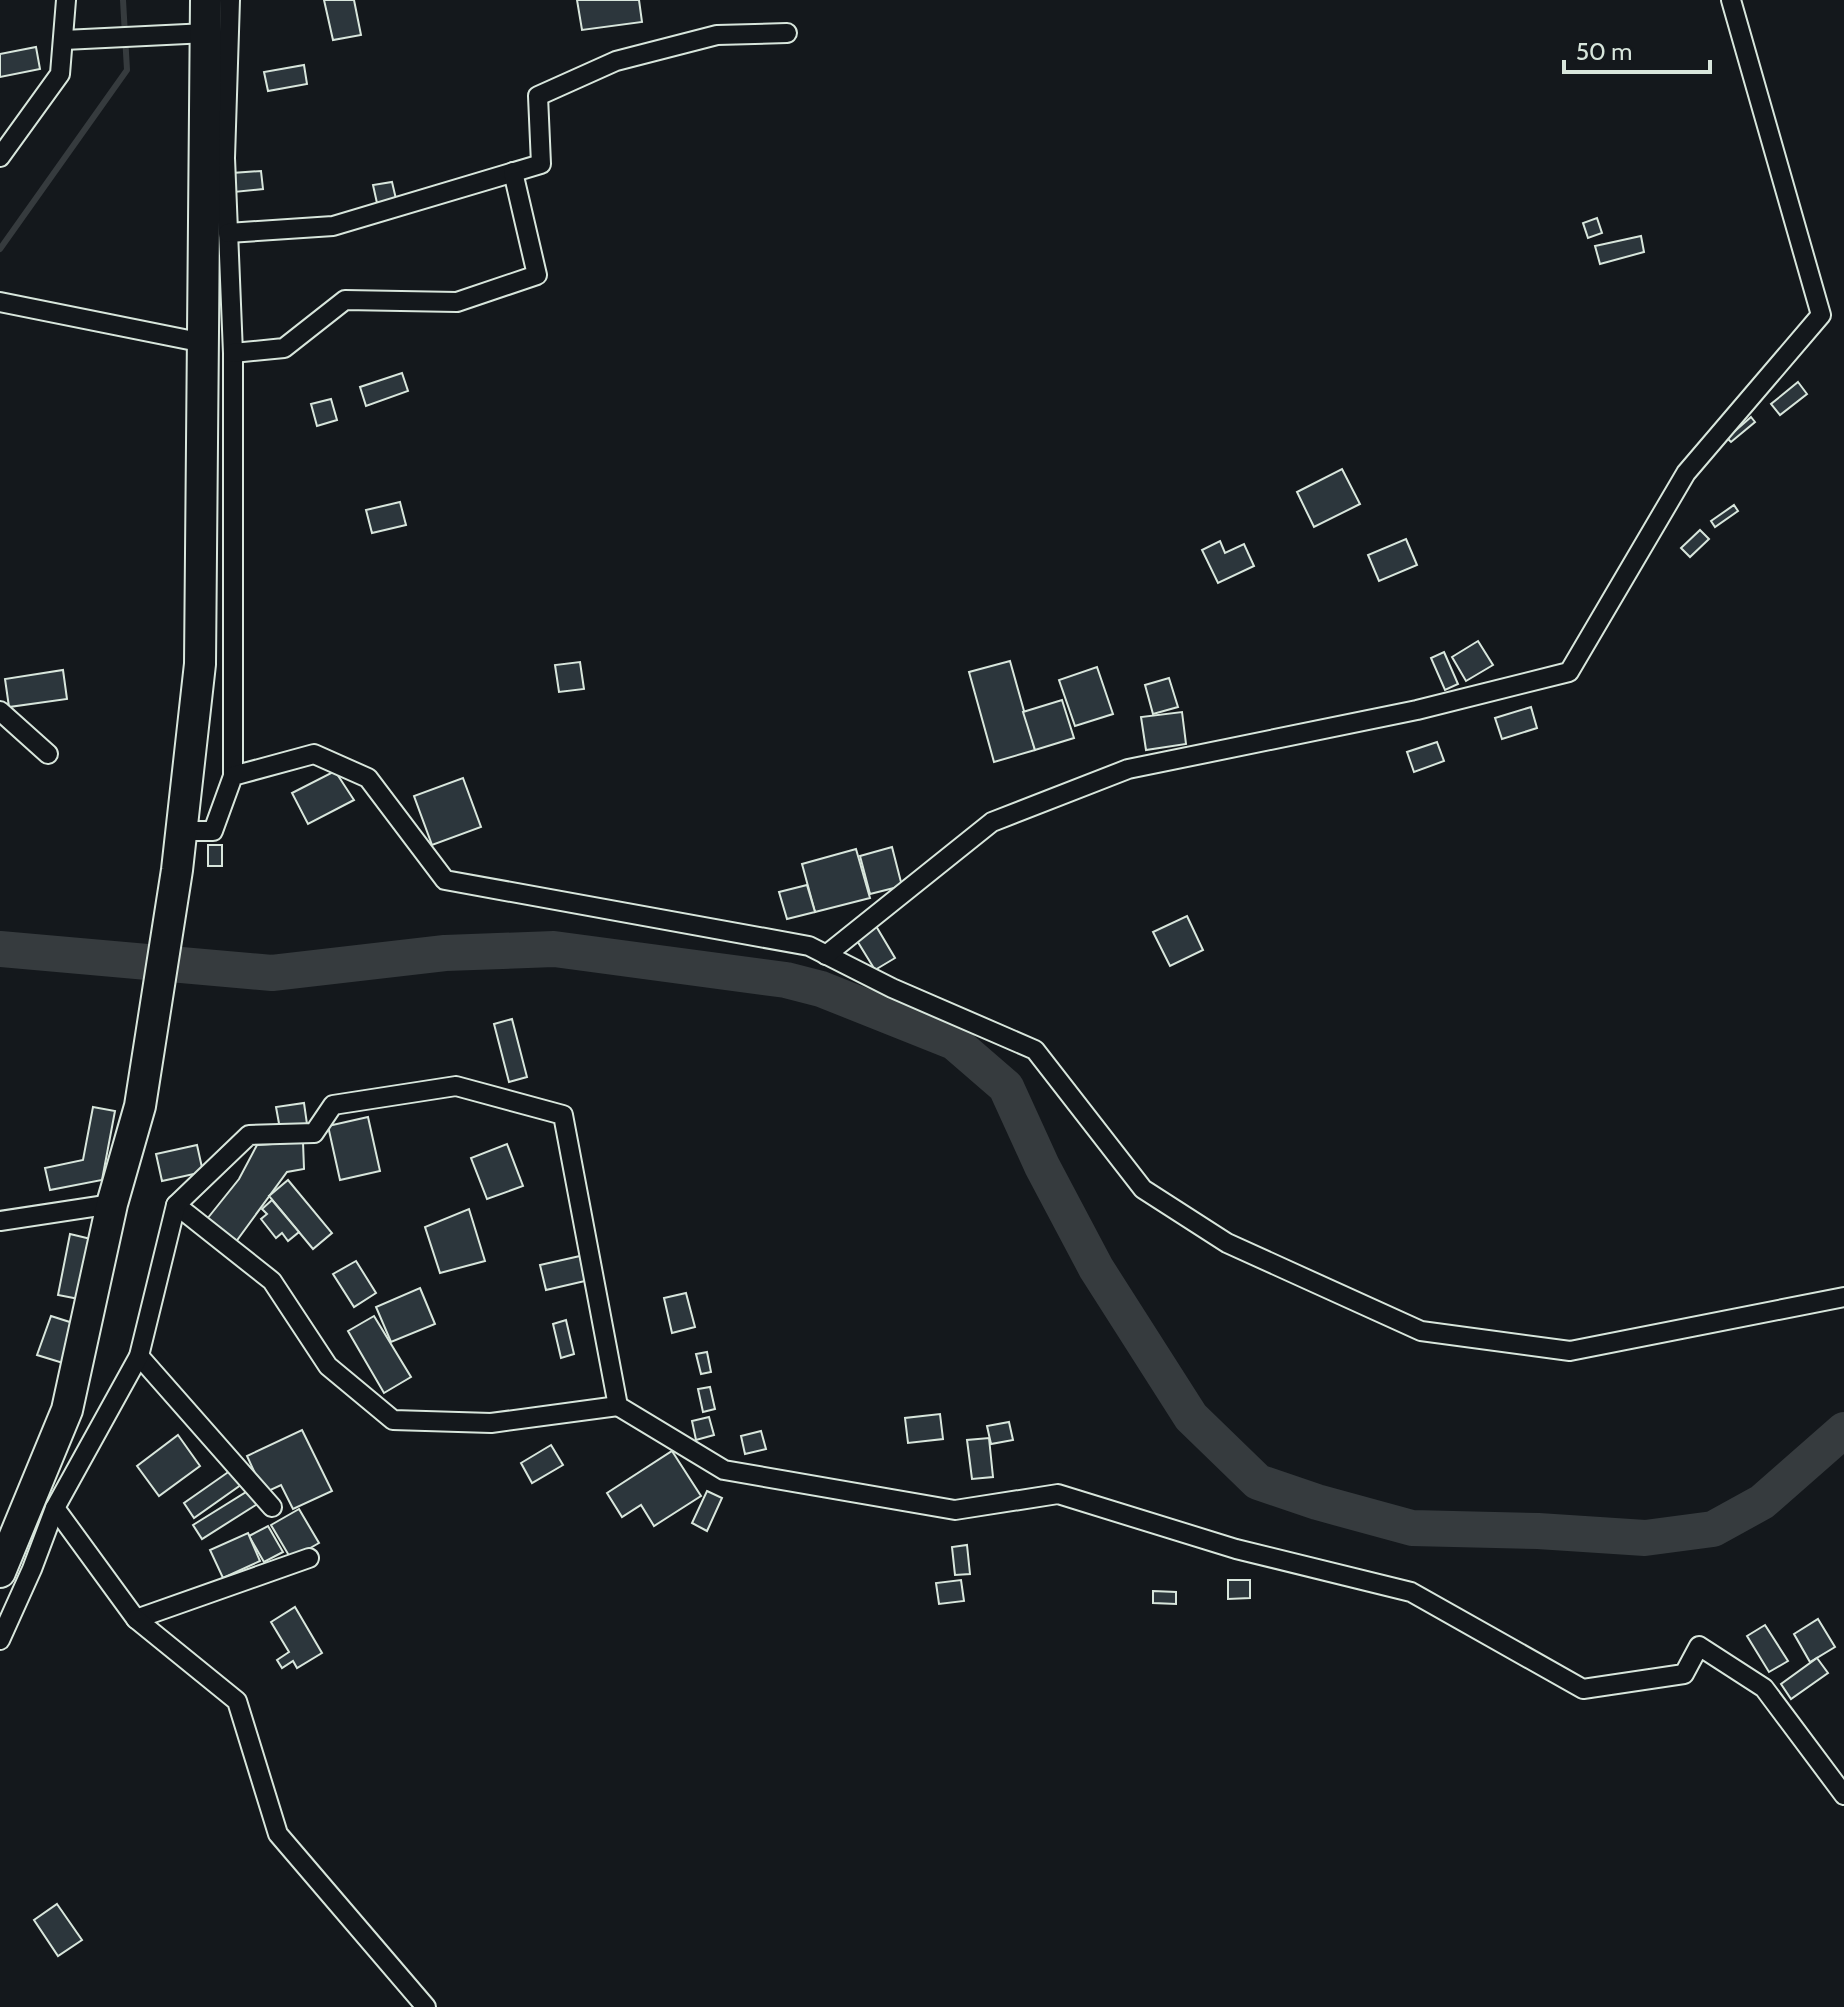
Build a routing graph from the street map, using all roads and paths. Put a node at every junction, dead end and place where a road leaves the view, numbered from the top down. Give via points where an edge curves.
1 (66, 0) edge
2 (206, 0) edge
3 (230, 0) edge
4 (1731, 0) edge
5 (207, 33) junction
6 (787, 33) dead end
7 (64, 40) junction
8 (0, 157) edge
9 (513, 172) junction
10 (228, 233) junction
11 (1, 304) edge
12 (204, 343) junction
13 (233, 353) junction
14 (0, 711) edge
15 (48, 754) dead end
16 (233, 776) junction
17 (181, 831) junction
18 (826, 955) junction
19 (112, 1204) junction
20 (176, 1205) junction
21 (0, 1221) edge
22 (1844, 1297) edge
23 (139, 1356) junction
24 (618, 1406) junction
25 (272, 1507) dead end
26 (55, 1508) junction
27 (309, 1558) dead end
28 (10, 1564) edge
29 (136, 1619) junction
30 (0, 1640) edge
31 (1844, 1795) edge
32 (426, 2007) edge

1 - 7 street
2 - 5 highway
3 - 10 street
4 - 18 street via 1821,315 1686,473 1569,672 1417,710 1128,769 992,822
5 - 7 street
5 - 12 highway
6 - 9 street via 717,35 616,61 538,96 541,164
7 - 8 street via 60,74
9 - 10 street via 333,226
9 - 13 street via 537,275 457,302 345,300 284,348
10 - 13 street
11 - 12 street
12 - 17 highway via 200,664
13 - 16 street
14 - 15 street
16 - 17 street via 213,831
16 - 18 street via 314,754 368,778 445,880 809,946
17 - 19 highway via 140,1106
18 - 22 street via 1035,1050 1143,1189 1227,1243 1421,1331 1570,1351
19 - 21 street
19 - 28 highway via 67,1410
20 - 23 street
20 - 24 street via 272,1281 328,1366 393,1420 491,1423
20 - 24 street via 249,1135 314,1133 333,1105 456,1086 563,1115
23 - 25 street
23 - 26 street
24 - 31 street via 724,1470 955,1510 1058,1494 1236,1549 1411,1592 1583,1689 1684,1674 1699,1646 1764,1688
26 - 28 street
26 - 29 street
27 - 29 street
28 - 30 street
29 - 32 street via 237,1701 278,1834

